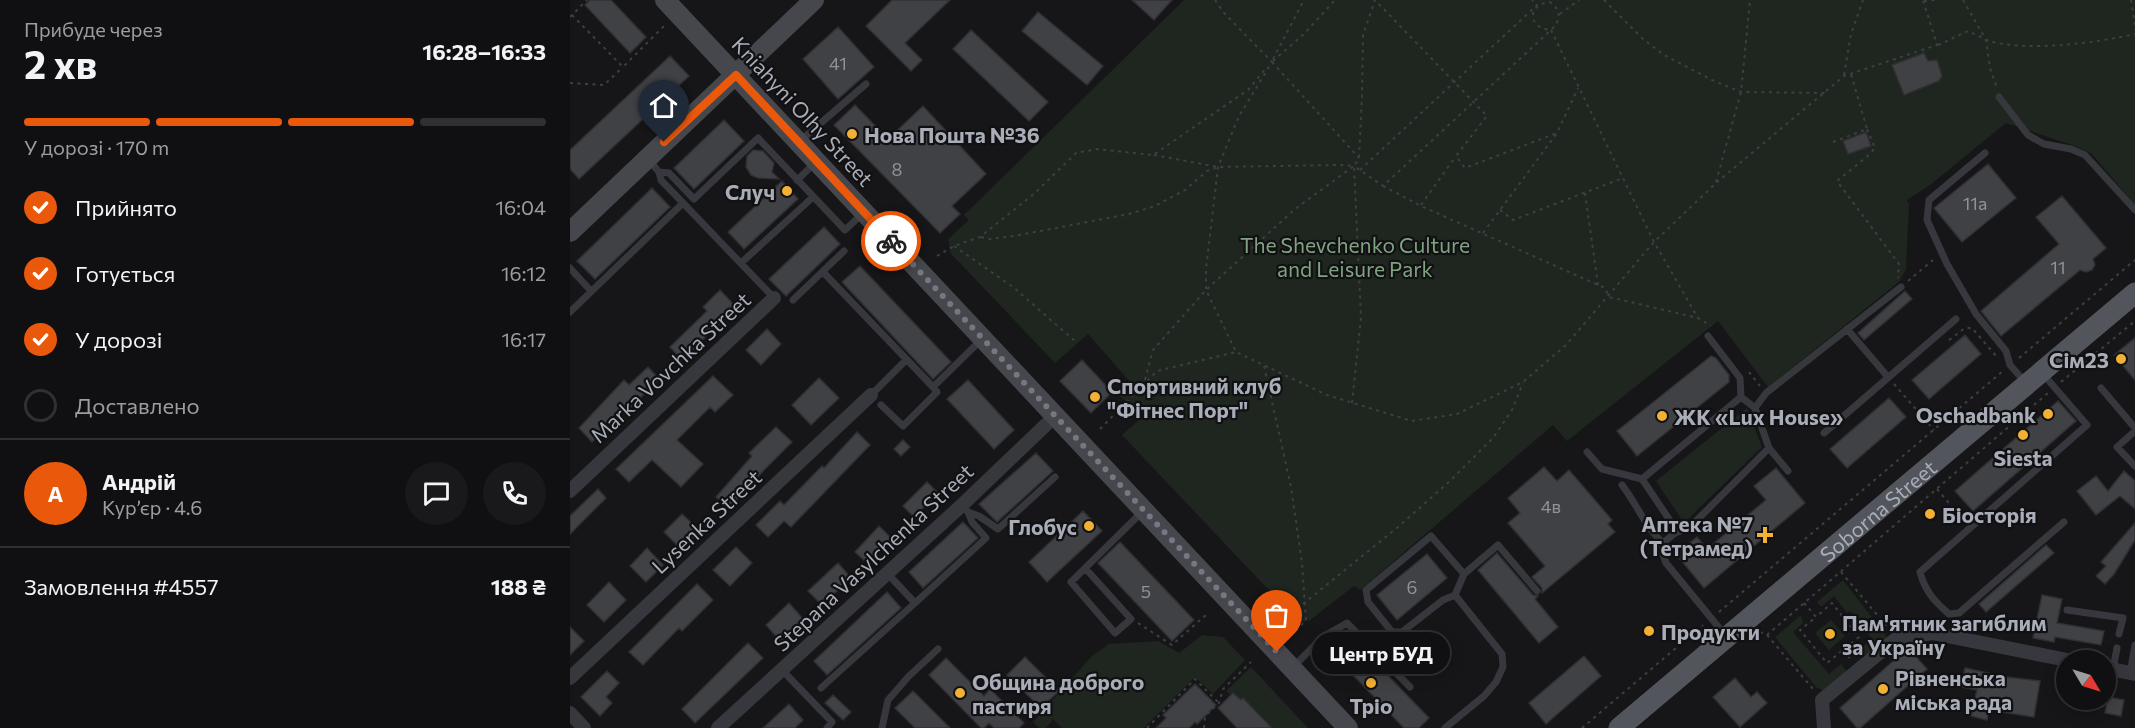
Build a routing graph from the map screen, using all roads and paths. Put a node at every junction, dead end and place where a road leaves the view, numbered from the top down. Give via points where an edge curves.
1 (587, 0) edge
2 (665, 0) edge
3 (814, 0) edge
4 (1215, 0) edge
5 (1304, 0) edge
6 (1335, 0) edge
7 (1532, 0) edge
8 (1580, 0) edge
9 (1604, 0) edge
10 (1750, 0) edge
11 (1863, 0) edge
12 (1924, 0) edge
13 (1935, 0) edge
14 (1963, 0) edge
15 (2131, 0) edge
16 (1550, 1) edge
17 (1537, 5) junction
18 (1560, 15) junction
19 (571, 16) edge
20 (668, 23) dead end
21 (2135, 25) edge
22 (1551, 30) junction
23 (2135, 34) edge
24 (1986, 40) junction
25 (1938, 45) junction
26 (1272, 62) junction
27 (623, 67) junction
28 (1851, 74) junction
29 (736, 75) junction
30 (1844, 76) junction
31 (1454, 82) junction
32 (570, 83) edge
33 (866, 84) dead end
34 (1579, 87) junction
35 (1741, 92) junction
36 (1825, 93) junction
37 (1999, 97) joint
38 (1474, 103) junction
39 (1867, 129) junction
40 (1557, 133) junction
41 (1833, 142) dead end
42 (798, 143) junction
43 (1985, 153) dead end
44 (1153, 155) junction
45 (1456, 156) junction
46 (1359, 158) junction
47 (816, 162) junction
48 (653, 165) junction
49 (1218, 166) junction
50 (1354, 166) junction
51 (1360, 170) junction
52 (1623, 178) junction
53 (797, 180) junction
54 (1716, 183) junction
55 (1383, 186) junction
56 (1586, 193) junction
57 (813, 197) junction
58 (683, 203) junction
59 (1421, 206) junction
60 (1500, 210) junction
61 (2135, 210) edge
62 (864, 212) junction
63 (570, 232) edge
64 (1483, 233) junction
65 (980, 237) junction
66 (1654, 242) junction
67 (954, 246) junction
68 (844, 251) dead end
69 (937, 256) dead end
70 (2135, 260) edge
71 (741, 263) junction
72 (1930, 263) dead end
73 (570, 268) edge
74 (823, 272) junction
75 (1898, 278) dead end
76 (1598, 285) junction
77 (1901, 286) joint
78 (1206, 290) junction
79 (591, 291) junction
80 (2135, 293) edge
81 (1609, 297) junction
82 (774, 298) joint
83 (793, 300) dead end
84 (570, 312) edge
85 (1956, 319) dead end
86 (2135, 321) edge
87 (1847, 329) junction
88 (1708, 336) dead end
89 (983, 339) junction
90 (1950, 340) dead end
91 (1076, 342) dead end
92 (1236, 352) junction
93 (906, 360) junction
94 (1264, 366) junction
95 (2008, 367) junction
96 (1888, 377) junction
97 (2041, 381) junction
98 (1523, 382) junction
99 (933, 387) junction
100 (1143, 387) junction
101 (2101, 388) dead end
102 (871, 394) joint
103 (1741, 397) junction
104 (1352, 403) junction
105 (881, 405) dead end
106 (1755, 408) junction
107 (1055, 416) junction
108 (1100, 429) dead end
109 (1934, 430) junction
110 (2135, 430) edge
111 (1824, 433) dead end
112 (1769, 448) junction
113 (1587, 452) dead end
114 (2135, 466) edge
115 (1788, 471) dead end
116 (1055, 477) dead end
117 (1642, 478) junction
118 (1622, 485) dead end
119 (1937, 489) junction
120 (570, 491) edge
121 (965, 508) junction
122 (1144, 510) junction
123 (2064, 522) dead end
124 (1970, 527) junction
125 (1675, 533) junction
126 (1663, 543) junction
127 (1085, 568) junction
128 (1842, 572) junction
129 (887, 573) junction
130 (1464, 574) junction
131 (1537, 591) dead end
132 (1455, 595) junction
133 (915, 603) junction
134 (1303, 603) junction
135 (1804, 603) junction
136 (2067, 610) dead end
137 (1207, 614) dead end
138 (1816, 617) junction
139 (1711, 618) junction
140 (1131, 619) junction
141 (1756, 631) dead end
142 (1292, 633) dead end
143 (2120, 634) dead end
144 (1767, 635) junction
145 (1727, 637) junction
146 (1896, 639) junction
147 (2135, 645) edge
148 (938, 649) dead end
149 (2056, 658) edge
150 (1251, 662) dead end
151 (1292, 668) junction
152 (782, 670) junction
153 (2116, 670) edge
154 (2133, 673) edge
155 (570, 678) edge
156 (1410, 687) dead end
157 (820, 688) dead end
158 (1822, 700) junction
159 (1219, 703) junction
160 (570, 713) edge
161 (1824, 724) edge
162 (584, 728) edge
163 (718, 728) edge
164 (827, 728) edge
165 (882, 728) edge
166 (1147, 728) edge
167 (1204, 728) edge
168 (1348, 728) edge
169 (1445, 728) edge
170 (1582, 728) edge
171 (1619, 728) edge

1 - 19 path
2 - 29 street, Kniahyni Olhy Street
3 - 29 street
4 - 26 path
5 - 26 path
6 - 26 path
7 - 17 path
8 - 18 path
9 - 35 path via 1664,55
10 - 35 path
11 - 30 path via 1851,34
12 - 13 path
12 - 25 path
14 - 24 path
15 - 21 path
16 - 17 path
16 - 18 path
17 - 22 path via 1532,14 1536,26
17 - 31 path
18 - 22 path
19 - 27 path
20 - 27 path
22 - 34 path
22 - 38 path
23 - 24 path via 2064,44 2020,45
24 - 25 path via 1968,31
24 - 37 path via 1989,68
25 - 28 path
26 - 44 path via 1248,90
26 - 46 path
26 - 49 path via 1239,116
27 - 32 path via 604,85
28 - 30 path
28 - 39 path
29 - 42 street, Kniahyni Olhy Street
29 - 48 street
30 - 36 path
31 - 38 path
31 - 46 path via 1375,0 1363,35
31 - 51 path
33 - 42 lane
34 - 40 path
34 - 52 path
35 - 36 path
35 - 54 path
36 - 54 path
37 - 61 lane via 2028,135 2044,144 2085,155
38 - 45 path via 1487,116
38 - 55 path
39 - 41 path
39 - 75 path via 1875,148 1837,180 1899,264
40 - 45 path via 1465,168
40 - 60 path
42 - 47 street, Kniahyni Olhy Street
43 - 95 lane via 1929,200 1927,220 1976,314 2006,351
44 - 49 path
44 - 65 path via 1097,149 1076,153 1035,193
45 - 59 path
46 - 50 path
47 - 53 lane
47 - 62 street, Kniahyni Olhy Street
48 - 53 lane via 669,172 694,199 758,138
48 - 58 lane via 661,180
48 - 63 street
49 - 50 path
49 - 65 path via 1185,190 1129,214 1014,236
49 - 78 path
50 - 51 path
50 - 78 path via 1295,209
50 - 104 path via 1361,317
51 - 55 path
52 - 56 path
52 - 66 path
53 - 57 lane
54 - 66 path
55 - 59 path
56 - 60 path via 1512,220
56 - 76 path
57 - 62 lane via 845,230
57 - 71 lane
58 - 71 lane
58 - 79 lane
59 - 64 path
60 - 64 path
62 - 89 street, Kniahyni Olhy Street
64 - 76 path
65 - 67 path
66 - 81 path
66 - 81 path via 1698,318
67 - 69 path
67 - 91 path via 1013,287
68 - 74 lane
70 - 95 path
71 - 82 lane
72 - 77 path
73 - 79 lane
74 - 83 lane
74 - 93 lane
76 - 81 path via 1605,288
77 - 87 lane
78 - 92 path
78 - 100 path via 1153,350
79 - 84 lane
80 - 97 main road, Soborna Street
81 - 98 path via 1566,345
82 - 120 street, Marka Vovchka Street
85 - 96 lane
86 - 97 path
87 - 96 lane
87 - 106 lane via 1766,393
88 - 103 lane via 1740,378
89 - 99 lane
89 - 107 street, Kniahyni Olhy Street
90 - 95 path via 1965,328 1972,328
92 - 94 path
92 - 100 path via 1157,371
93 - 99 lane
93 - 102 lane
94 - 104 path
94 - 134 path via 1292,487
95 - 97 lane
95 - 109 path
96 - 109 path
96 - 111 lane
97 - 119 path
97 - 124 lane via 2087,425
97 - 145 main road, Soborna Street
98 - 104 path via 1457,414 1412,421
98 - 134 path via 1512,410 1493,438 1398,527
99 - 105 lane via 937,392 903,426
100 - 108 path
101 - 110 lane
102 - 155 street, Lysenka Street
103 - 106 lane
103 - 117 lane
106 - 112 lane
107 - 121 street, Stepana Vasylchenka Street
107 - 122 street, Kniahyni Olhy Street
109 - 139 path
110 - 114 lane via 2117,447
112 - 115 lane
112 - 125 lane via 1689,528
113 - 117 lane via 1602,469
116 - 121 lane via 998,529
117 - 125 lane
118 - 126 lane via 1652,533
119 - 124 path
119 - 128 path
121 - 129 street, Stepana Vasylchenka Street
121 - 133 lane via 986,538
122 - 127 lane
122 - 151 street, Kniahyni Olhy Street
123 - 124 lane via 1959,614 1949,614 1935,602 1920,572
125 - 126 lane
126 - 139 lane via 1666,563
127 - 140 lane
127 - 140 lane via 1071,582 1115,633
128 - 135 path
128 - 146 path
129 - 133 lane
129 - 152 street, Stepana Vasylchenka Street
130 - 131 lane via 1498,545
130 - 132 lane
130 - 132 lane via 1431,536 1366,590 1368,602 1392,632 1402,632
132 - 169 lane via 1502,654 1503,667 1484,696
133 - 157 lane
134 - 142 path via 1306,621
135 - 138 path
135 - 144 path
136 - 143 lane via 2123,618
137 - 140 path via 1172,645
138 - 138 path via 1800,630 1827,663 1860,637 1832,603
139 - 145 lane
139 - 170 path
141 - 144 path
144 - 158 path
145 - 171 main road, Soborna Street
146 - 149 street via 1932,633
146 - 158 street
147 - 154 lane
148 - 165 lane via 888,700
150 - 159 path via 1223,689
151 - 156 lane via 1324,636 1347,623
151 - 168 street, Kniahyni Olhy Street
152 - 163 street, Stepana Vasylchenka Street
152 - 164 lane via 832,722
153 - 154 street
158 - 161 street
159 - 166 path via 1195,679
159 - 167 path via 1205,716
160 - 162 street

